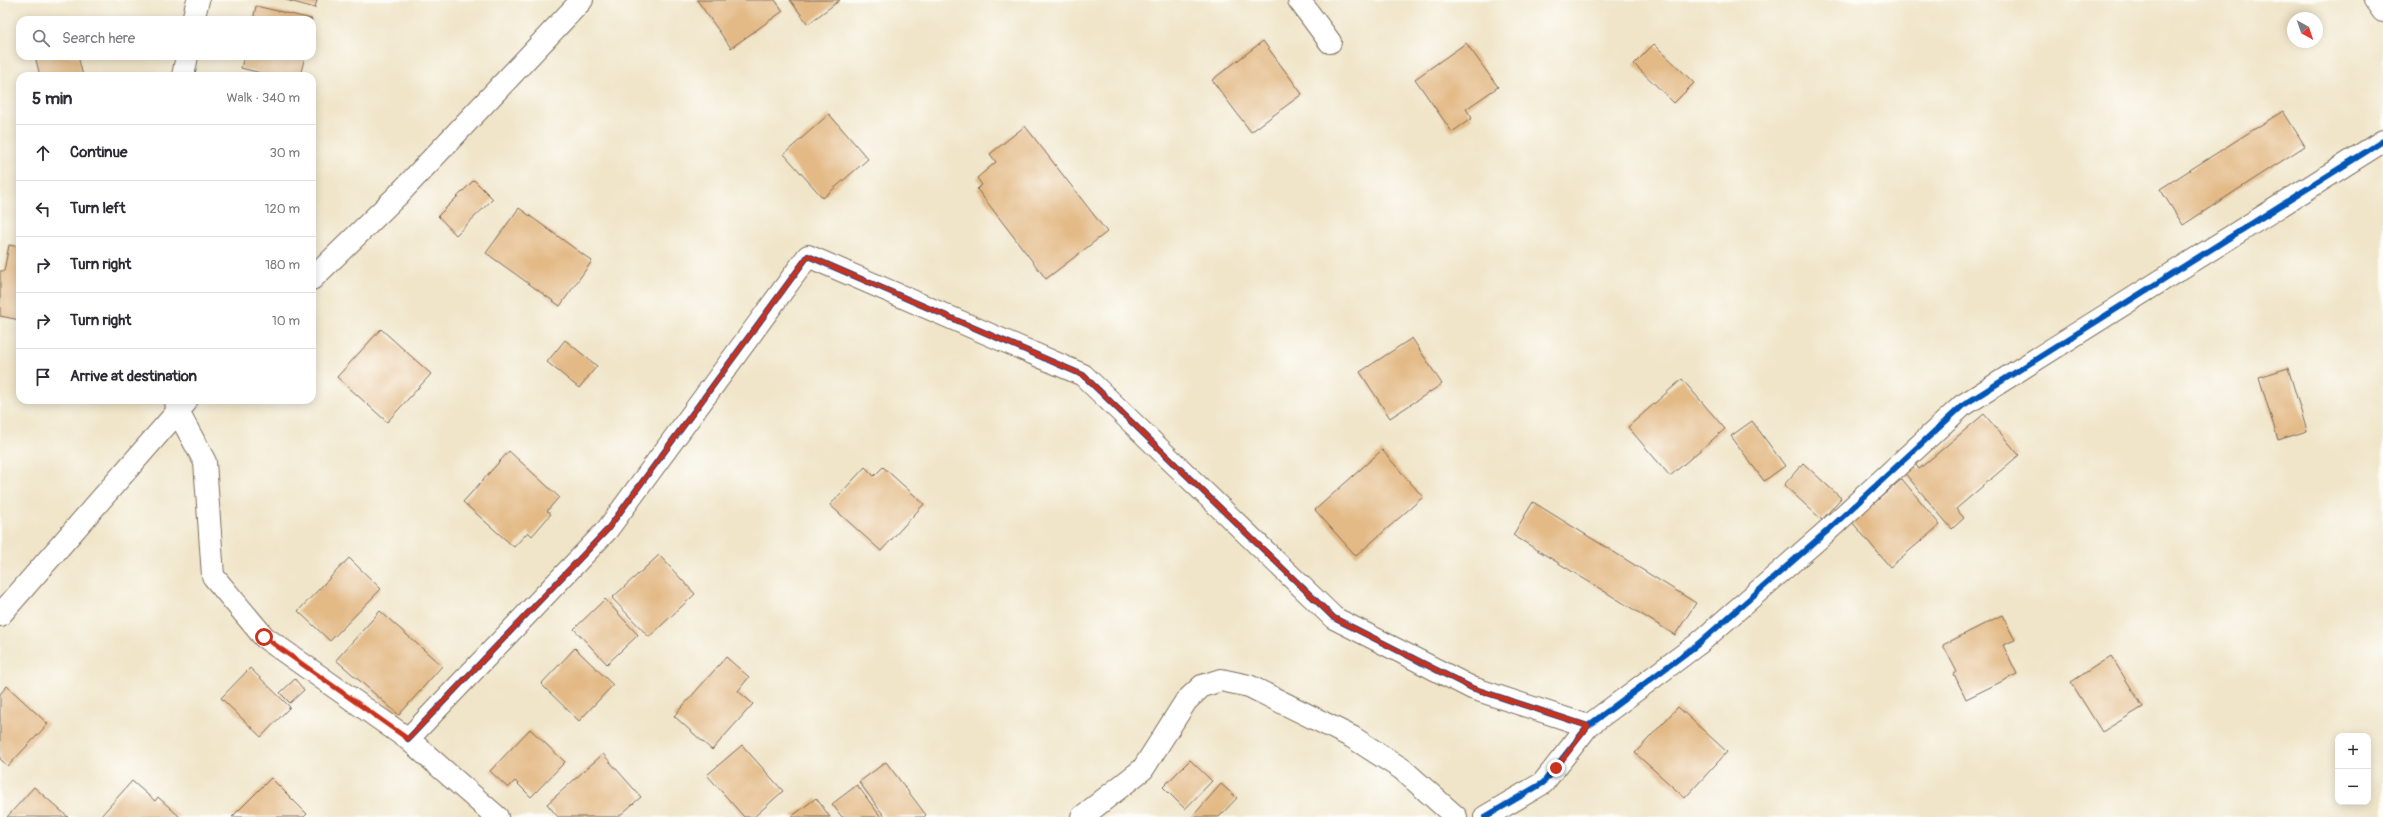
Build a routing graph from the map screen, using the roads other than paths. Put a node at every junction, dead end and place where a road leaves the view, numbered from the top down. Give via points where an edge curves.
1 (198, 0) edge
2 (582, 0) edge
3 (1299, 0) edge
4 (2375, 0) edge
5 (2383, 11) edge
6 (194, 16) edge
7 (1330, 42) dead end
8 (185, 60) edge
9 (184, 72) edge
10 (2383, 142) edge
11 (316, 275) edge
12 (179, 404) edge
13 (180, 404) edge
14 (0, 615) edge
15 (1588, 726) junction
16 (408, 739) junction
17 (497, 817) edge
18 (1082, 817) edge
19 (1456, 817) edge
20 (1485, 817) edge

1 - 6 street
2 - 11 street via 398,195
3 - 7 street
4 - 5 street
8 - 9 street
10 - 15 street via 1962,406 1826,532 1698,644
12 - 14 street
13 - 16 street via 205,462 213,576 264,637
15 - 16 street via 1472,688 1334,618 1083,375 808,256 607,530
15 - 20 street via 1543,783
16 - 17 street
18 - 19 street via 1143,769 1186,701 1202,686 1221,680 1249,686 1352,737 1402,769

